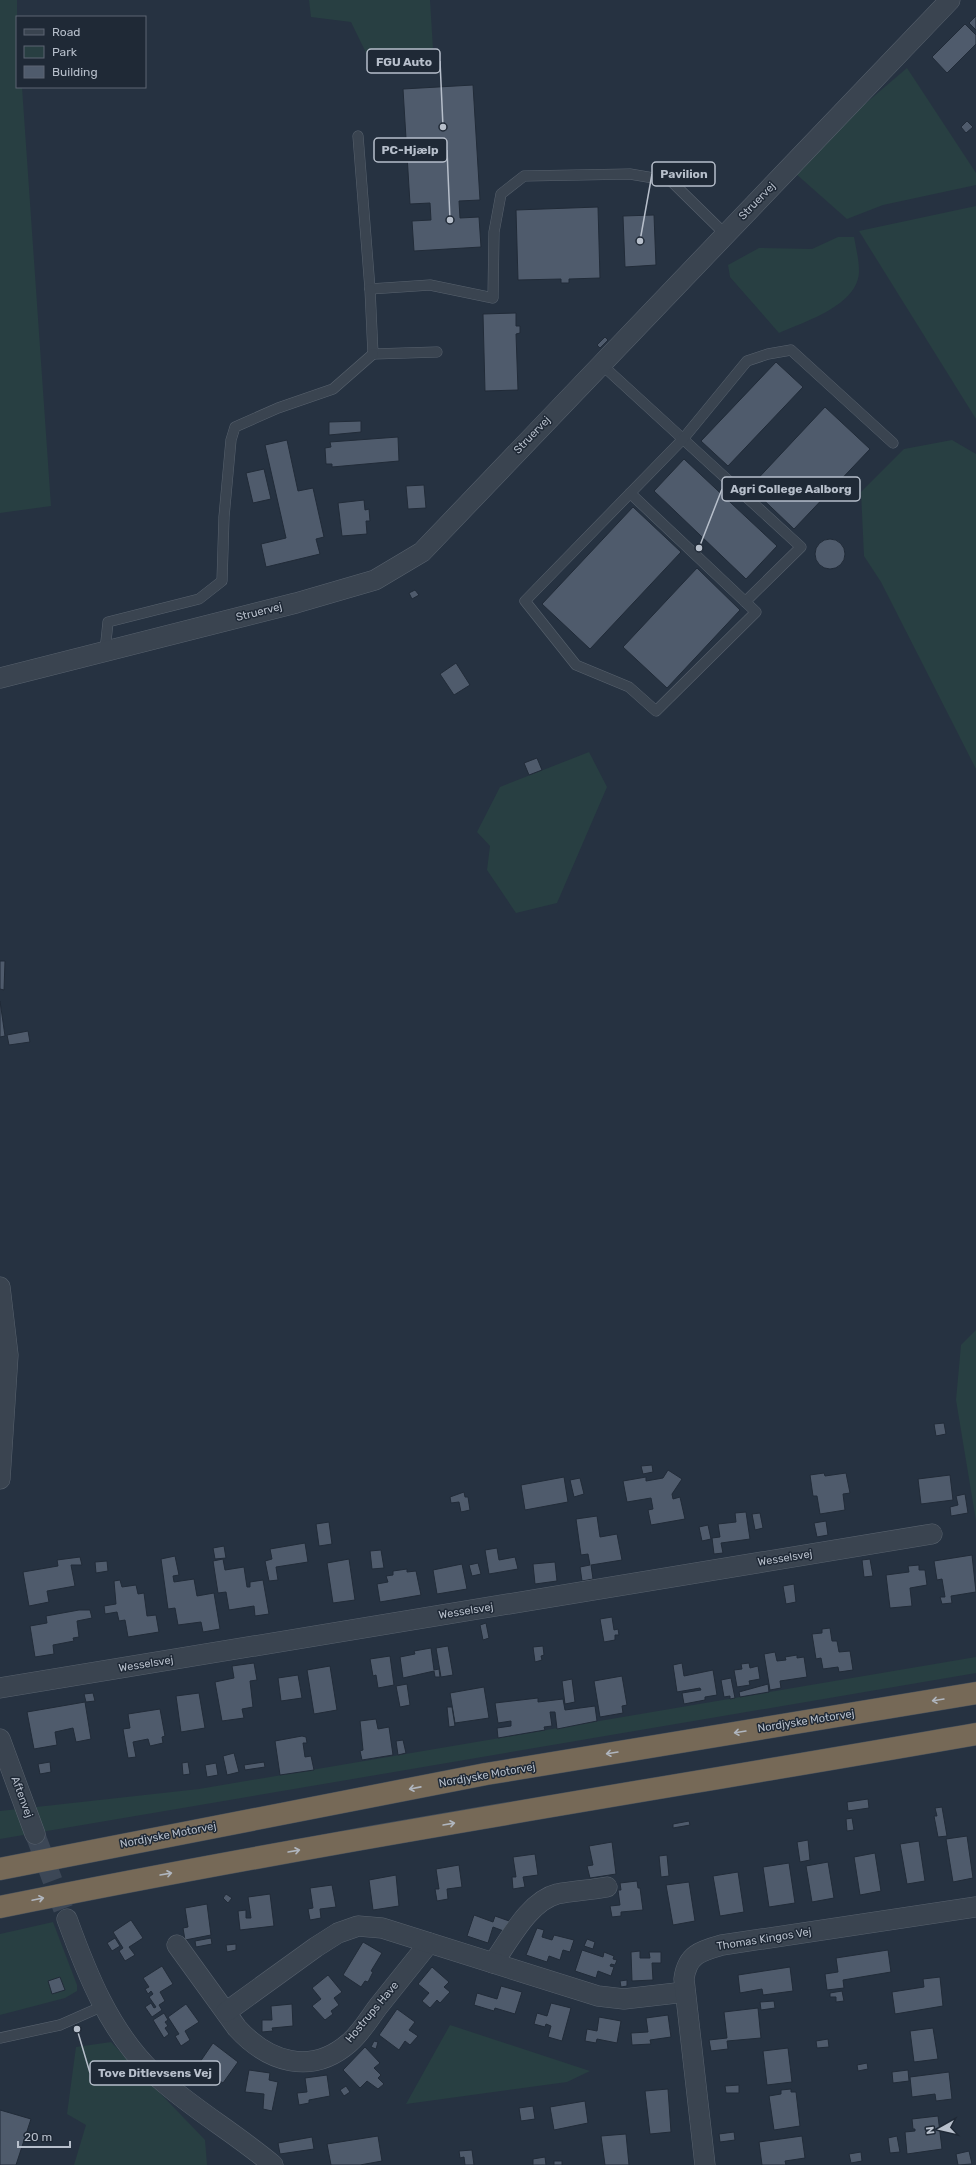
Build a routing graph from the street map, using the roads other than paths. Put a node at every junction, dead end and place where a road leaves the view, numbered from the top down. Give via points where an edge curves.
1 (950, 0) edge
2 (358, 136) dead end
3 (725, 234) junction
4 (370, 289) junction
5 (437, 352) dead end
6 (373, 354) junction
7 (601, 364) junction
8 (683, 439) junction
9 (893, 443) dead end
10 (630, 493) junction
11 (745, 602) junction
12 (105, 651) junction
13 (0, 678) edge
14 (0, 1287) edge
15 (0, 1479) edge
16 (932, 1534) dead end
17 (0, 1688) edge
18 (976, 1694) edge
19 (976, 1734) edge
20 (0, 1739) edge
21 (35, 1834) tunnel mouth
22 (0, 1869) edge
23 (607, 1888) dead end
24 (0, 1907) edge
25 (976, 1907) edge
26 (66, 1919) tunnel mouth
27 (428, 1943) junction
28 (178, 1945) dead end
29 (493, 1963) junction
30 (686, 1992) junction
31 (103, 2006) junction
32 (226, 2012) junction
33 (0, 2038) edge
34 (273, 2165) edge
35 (705, 2165) edge

1 - 3 street, Struervej
2 - 4 lane
3 - 4 lane via 671,181 630,174 524,176 501,194 494,232 493,298 430,285
3 - 7 street, Struervej
4 - 6 lane
5 - 6 lane
6 - 12 lane via 333,389 278,408 235,427 230,447 224,517 222,581 199,599 108,622
7 - 8 lane
7 - 12 street, Struervej via 422,552 375,580 296,603
8 - 9 lane via 747,361 791,350
8 - 10 lane
8 - 11 lane via 801,547
10 - 11 lane
10 - 11 lane via 525,601 576,665 629,687 656,711 756,612
12 - 13 street, Struervej
14 - 15 street via 8,1355
16 - 17 street, Wesselsvej
18 -> 22 highway, Nordjyske Motorvej via 486,1774
24 -> 19 highway via 130,1880
20 - 21 street, Aftenvej
23 - 29 street via 556,1894 543,1900 531,1910
25 - 30 street, Thomas Kingos Vej via 722,1945 704,1950 690,1960 686,1968
26 - 31 street via 88,1976
27 - 29 street
27 - 32 street via 382,1928 358,1926 316,1946
27 - 32 street, Hostrups Have via 350,2042 331,2055 315,2061 291,2060 261,2050 248,2040
28 - 32 street, Hostrups Have
29 - 30 street via 598,1996 624,1999
30 - 35 street, Thomas Kingos Vej
31 - 33 lane via 60,2024
31 - 34 street via 151,2071 184,2099 246,2142

